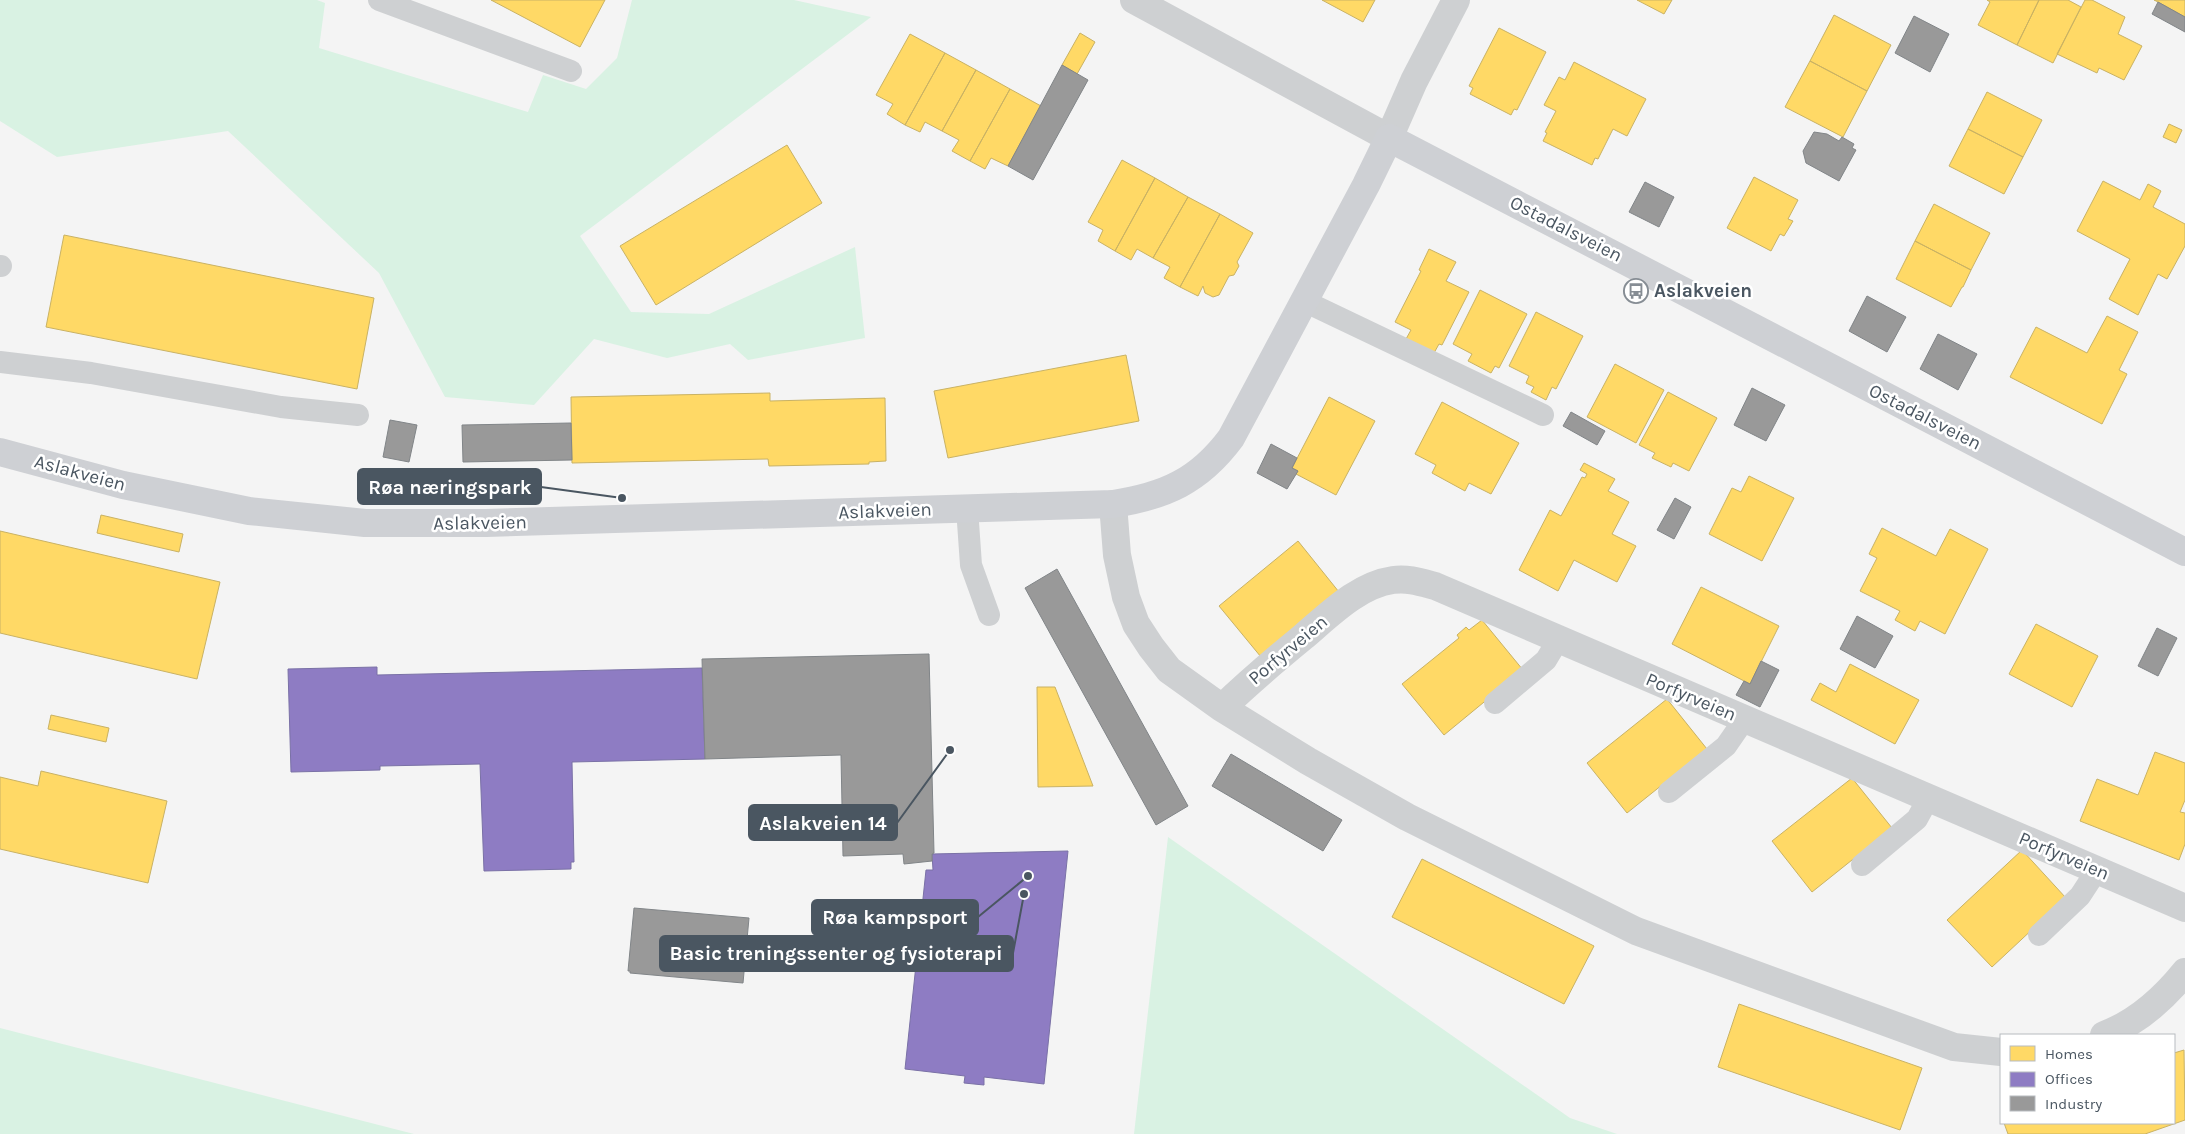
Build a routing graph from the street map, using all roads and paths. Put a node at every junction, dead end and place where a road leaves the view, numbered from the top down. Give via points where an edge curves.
1 (379, 0) edge
2 (1134, 0) edge
3 (1456, 0) edge
4 (571, 71) dead end
5 (1388, 138) junction
6 (1304, 300) junction
7 (0, 362) edge
8 (358, 415) dead end
9 (1543, 415) dead end
10 (0, 452) edge
11 (1112, 504) junction
12 (967, 508) junction
13 (2185, 552) edge
14 (990, 615) dead end
15 (1558, 640) junction
16 (1495, 703) dead end
17 (1222, 708) junction
18 (1744, 720) junction
19 (1669, 792) dead end
20 (1929, 797) junction
21 (1862, 865) dead end
22 (2097, 870) junction
23 (2185, 908) edge
24 (2039, 936) dead end
25 (2185, 972) edge
26 (2107, 1034) edge
27 (2000, 1052) edge

1 - 4 lane
2 - 5 street, Ostadalsveien
3 - 5 street, Aslakveien
5 - 6 street, Aslakveien
5 - 13 street, Ostadalsveien
6 - 9 lane
6 - 11 street, Aslakveien via 1231,438 1216,458 1194,476 1165,492
7 - 8 lane via 91,373 281,407
10 - 12 street, Aslakveien via 174,496 249,511 340,521 486,523
11 - 12 street, Aslakveien
11 - 17 street via 1117,556 1136,624 1169,670
12 - 14 lane via 972,565
15 - 16 lane via 1546,660
15 - 17 street, Porfyrveien via 1435,586 1411,579 1392,580 1343,604
15 - 18 street, Porfyrveien
17 - 27 street via 1407,817 1636,931 1954,1047
18 - 19 lane via 1726,746
18 - 20 street, Porfyrveien
20 - 21 lane via 1917,819
20 - 22 street, Porfyrveien
22 - 23 street, Porfyrveien
22 - 24 lane via 2080,896
25 - 26 street via 2171,989 2140,1015

